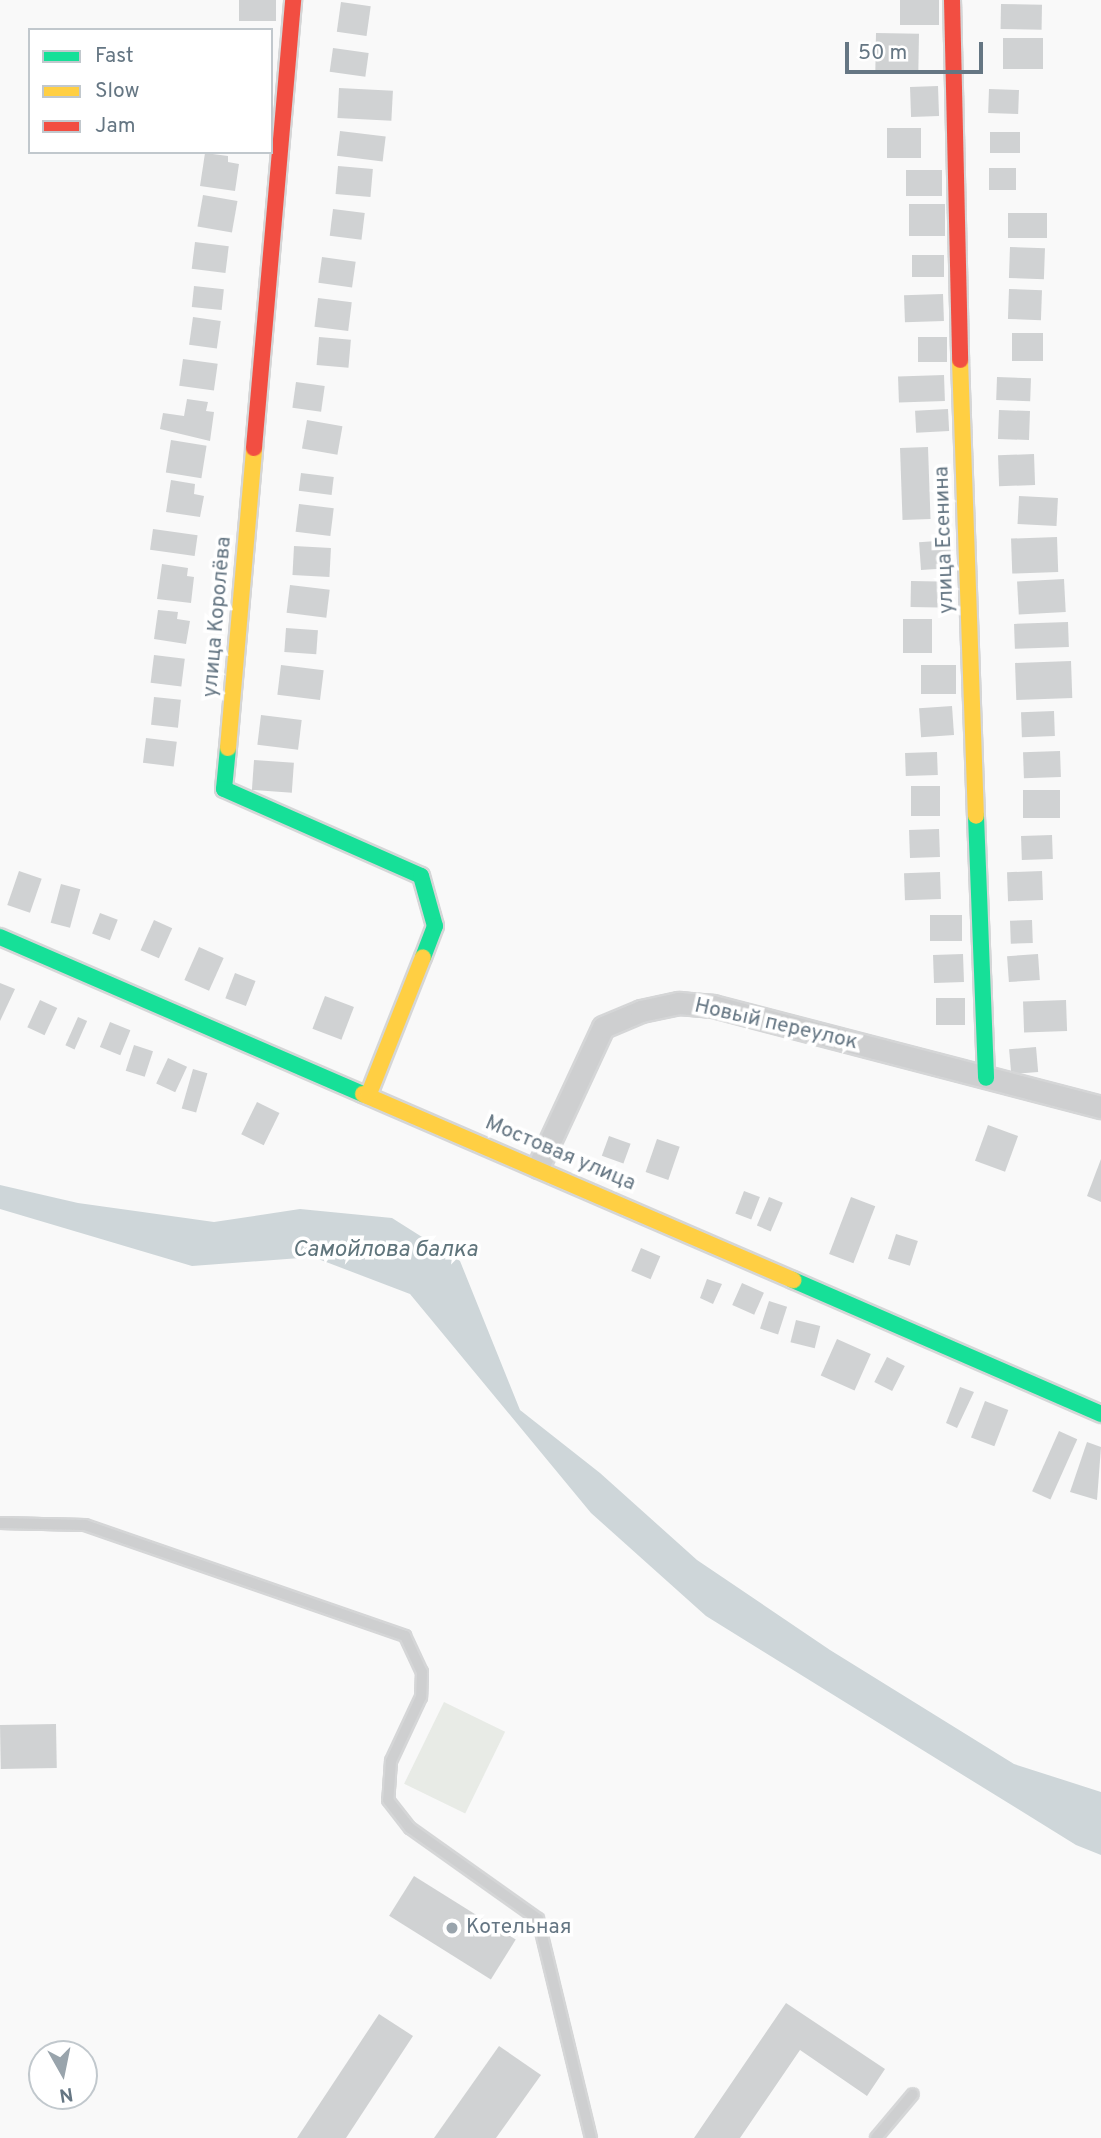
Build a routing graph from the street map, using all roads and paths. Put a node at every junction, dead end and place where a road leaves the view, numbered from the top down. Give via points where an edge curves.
1 (293, 0) edge
2 (953, 0) edge
3 (0, 937) edge
4 (986, 1078) junction
5 (368, 1096) junction
6 (1101, 1107) edge
7 (538, 1167) junction
8 (1101, 1414) edge
9 (0, 1523) edge
10 (912, 2094) dead end
11 (591, 2138) edge
12 (876, 2138) edge

1 - 5 street, улица Королёва via 224,789 421,876 435,926
2 - 4 street, улица Есенина via 962,449
3 - 5 street, Мостовая улица
4 - 6 street, Новый переулок
4 - 7 street, Новый переулок via 713,1006 679,1003 641,1011 603,1027
5 - 7 street, Мостовая улица
7 - 8 street, Мостовая улица
9 - 11 lane via 85,1525 405,1636 422,1672 421,1697 391,1761 388,1800 410,1828 538,1919
10 - 12 lane

